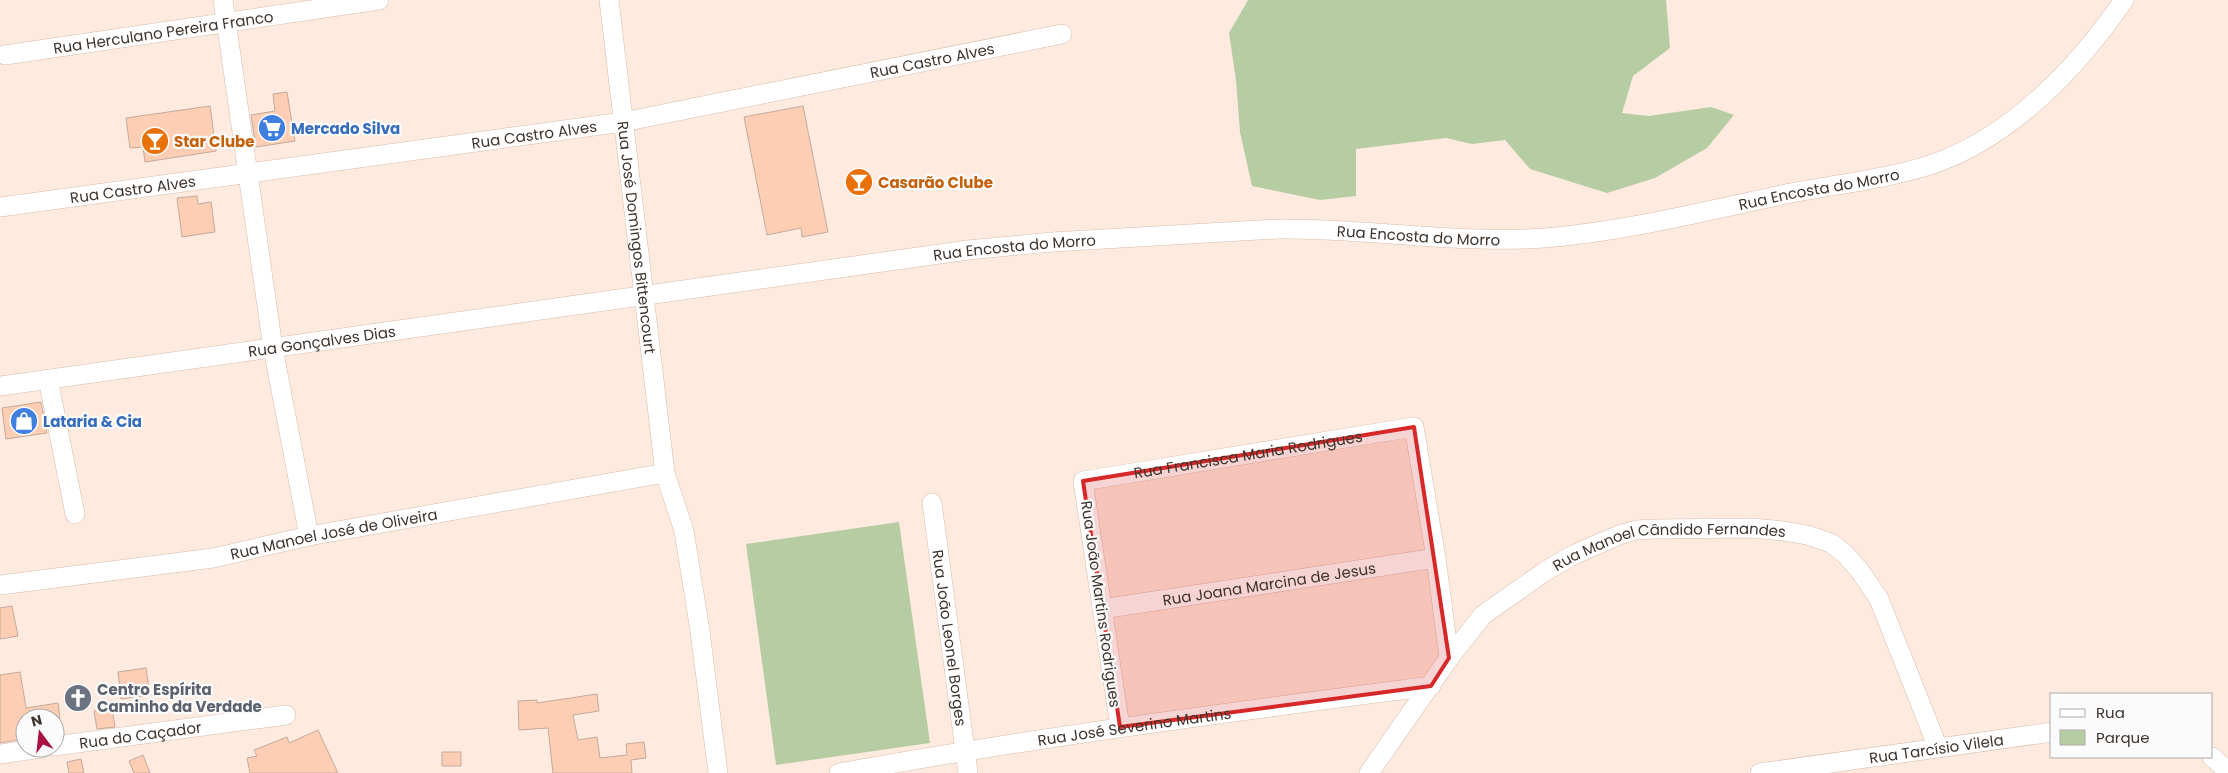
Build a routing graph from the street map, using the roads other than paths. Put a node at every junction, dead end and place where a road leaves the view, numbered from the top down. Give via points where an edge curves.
1 (223, 0) edge
2 (379, 0) edge
3 (609, 0) edge
4 (2124, 0) edge
5 (226, 22) junction
6 (1062, 34) dead end
7 (6, 55) dead end
8 (623, 122) junction
9 (248, 173) junction
10 (0, 207) edge
11 (644, 295) junction
12 (273, 348) junction
13 (48, 379) junction
14 (0, 386) edge
15 (665, 473) junction
16 (1083, 481) joint
17 (932, 503) dead end
18 (75, 514) dead end
19 (310, 536) junction
20 (1436, 558) junction
21 (0, 585) edge
22 (1102, 609) junction
23 (1450, 658) junction
24 (1431, 686) junction
25 (286, 715) dead end
26 (1120, 727) junction
27 (2050, 732) edge
28 (65, 745) edge
29 (1938, 748) junction
30 (964, 750) junction
31 (15, 752) edge
32 (0, 754) edge
33 (2213, 758) edge
34 (2228, 771) edge
35 (718, 773) edge
36 (839, 773) edge
37 (968, 773) edge
38 (1369, 773) edge
39 (1760, 773) edge

1 - 5 street
2 - 5 street, Rua Herculano Pereira Franco
3 - 8 street, Rua José Domingos Bittencourt
4 - 11 street, Rua Encosta do Morro via 2078,60 2049,90 1994,133 1962,153 1893,174 1674,220 1544,238 1428,237 1313,229 1052,242 896,258
5 - 7 street, Rua Herculano Pereira Franco
5 - 9 street
6 - 8 street, Rua Castro Alves
8 - 9 street, Rua Castro Alves
8 - 11 street, Rua José Domingos Bittencourt
9 - 10 street, Rua Castro Alves
9 - 12 street
11 - 12 street, Rua Gonçalves Dias
11 - 15 street, Rua José Domingos Bittencourt
12 - 13 street, Rua Gonçalves Dias
12 - 19 street
13 - 14 street, Rua Gonçalves Dias
13 - 18 street
15 - 19 street, Rua Manoel José de Oliveira
15 - 35 street, Rua José Domingos Bittencourt via 684,531
16 - 20 street, Rua Francisca Maria Rodrigues via 1414,427
16 - 22 street, Rua João Martins Rodrigues
17 - 30 street, Rua João Leonel Borges
19 - 21 street, Rua Manoel José de Oliveira via 204,560
20 - 22 street, Rua Joana Marcina de Jesus
20 - 23 street
22 - 26 street, Rua João Martins Rodrigues
23 - 24 street, Rua Manoel Cândido Fernandes
23 - 29 street, Rua Manoel Cândido Fernandes via 1483,616 1498,603 1571,556 1619,535 1636,530 1703,528 1792,532 1831,543 1860,571 1878,599
24 - 26 street, Rua José Severino Martins
24 - 38 street, Rua Manoel Cândido Fernandes
25 - 28 street, Rua do Caçador
26 - 30 street, Rua José Severino Martins
27 - 29 street, Rua Tarcísio Vilela
29 - 39 street, Rua Tarcísio Vilela
30 - 36 street, Rua José Severino Martins
30 - 37 street, Rua João Leonel Borges
31 - 32 street
33 - 34 street

